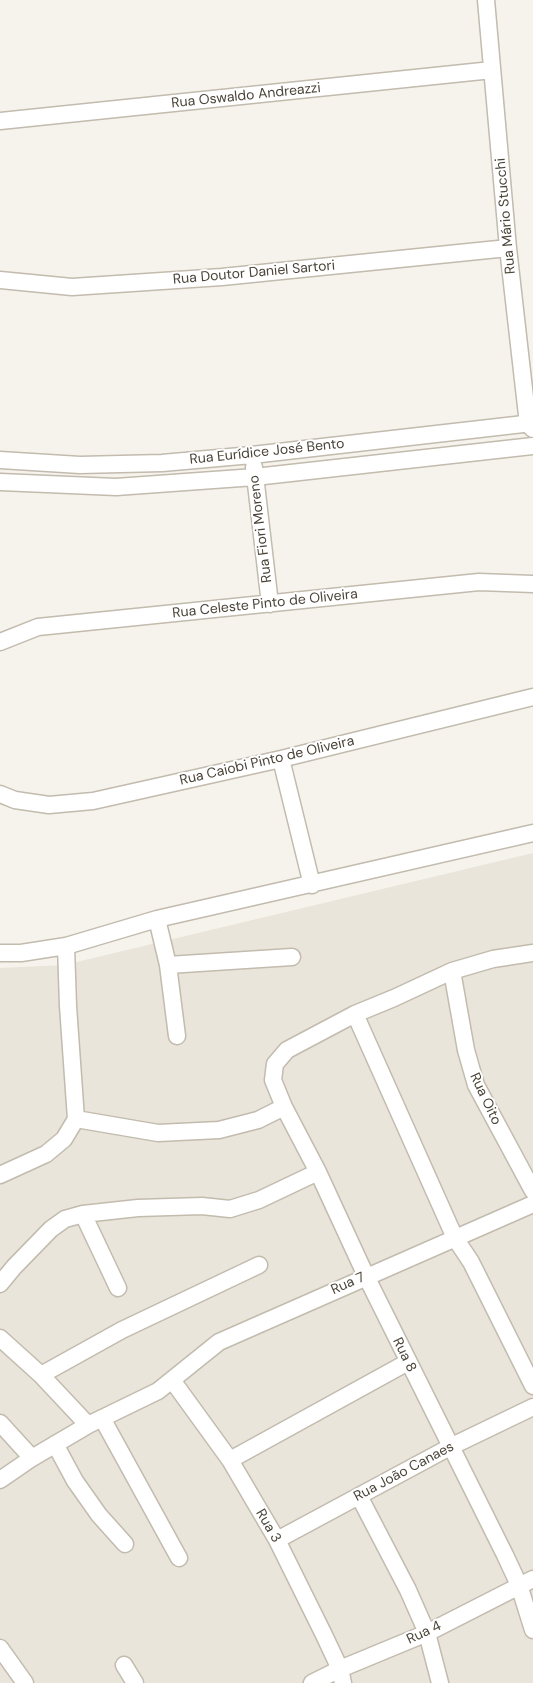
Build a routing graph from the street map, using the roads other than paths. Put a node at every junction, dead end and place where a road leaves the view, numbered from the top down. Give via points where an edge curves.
1 (486, 0) edge
2 (492, 70) junction
3 (0, 122) edge
4 (508, 248) junction
5 (0, 280) edge
6 (531, 425) edge
7 (533, 446) edge
8 (252, 455) junction
9 (0, 460) edge
10 (255, 477) junction
11 (0, 482) edge
12 (533, 584) edge
13 (270, 604) junction
14 (0, 642) edge
15 (533, 697) edge
16 (281, 759) junction
17 (0, 794) edge
18 (533, 833) edge
19 (312, 885) junction
20 (157, 919) junction
21 (66, 946) junction
22 (0, 953) edge
23 (533, 953) edge
24 (292, 957) dead end
25 (168, 964) junction
26 (452, 971) junction
27 (355, 1014) junction
28 (177, 1036) dead end
29 (284, 1107) junction
30 (76, 1119) junction
31 (318, 1172) junction
32 (0, 1175) edge
33 (533, 1191) edge
34 (533, 1204) edge
35 (83, 1214) junction
36 (455, 1238) junction
37 (259, 1265) dead end
38 (366, 1276) junction
39 (0, 1284) edge
40 (118, 1288) dead end
41 (0, 1338) edge
42 (408, 1362) junction
43 (41, 1375) junction
44 (172, 1380) junction
45 (533, 1386) edge
46 (533, 1407) edge
47 (95, 1422) junction
48 (0, 1423) edge
49 (55, 1444) junction
50 (450, 1447) junction
51 (32, 1458) junction
52 (230, 1460) junction
53 (0, 1480) edge
54 (359, 1496) junction
55 (277, 1540) junction
56 (125, 1544) dead end
57 (179, 1558) dead end
58 (526, 1582) edge
59 (533, 1630) edge
60 (427, 1633) junction
61 (0, 1648) edge
62 (124, 1665) dead end
63 (341, 1676) edge
64 (25, 1683) edge
65 (136, 1683) edge
66 (312, 1683) edge
67 (440, 1683) edge

1 - 2 street, Rua Mário Stucchi
2 - 3 street, Rua Oswaldo Andreazzi
2 - 4 street, Rua Mário Stucchi
4 - 5 street, Rua Doutor Daniel Sartori via 222,277 72,287
4 - 6 street, Rua Mário Stucchi
6 - 8 street, Rua Eurídice José Bento
7 - 10 street, Rua Eurídice José Bento
8 - 9 street, Rua Eurídice José Bento via 123,465
8 - 10 street, Rua Fiori Moreno
10 - 11 street, Rua Eurídice José Bento via 116,487
10 - 13 street, Rua Fiori Moreno
12 - 13 street, Rua Celeste Pinto de Oliveira via 479,582
13 - 14 street, Rua Celeste Pinto de Oliveira via 38,627
15 - 16 street, Rua Caiobi Pinto de Oliveira
16 - 17 street, Rua Caiobi Pinto de Oliveira via 93,801 49,805 15,800
16 - 19 street
18 - 19 street
19 - 20 street
20 - 21 street
20 - 25 street
21 - 22 street
21 - 30 street
23 - 26 street via 493,959
24 - 25 street
25 - 28 street
26 - 27 street
26 - 33 street, Rua Oito via 466,1050 476,1085
27 - 29 street, Rua 8 via 287,1050 275,1064 273,1080
27 - 36 street
29 - 30 street via 258,1120 219,1130 158,1133
29 - 31 street, Rua 8
30 - 32 street via 64,1139 46,1154
31 - 35 street via 259,1200 230,1208 138,1208
31 - 38 street, Rua 8
34 - 36 street, Rua 7
35 - 39 street via 65,1219 51,1229
35 - 40 street
36 - 38 street, Rua 7
36 - 45 street via 471,1262
37 - 43 street via 122,1330
38 - 42 street, Rua 8
38 - 44 street, Rua 7 via 219,1342
41 - 43 street
42 - 50 street, Rua 8
42 - 52 street
43 - 47 street
44 - 47 street, Rua 7 via 158,1391
44 - 52 street, Rua 3
46 - 50 street, Rua João Canaes
47 - 49 street, Rua 7
47 - 57 street
48 - 51 street
49 - 51 street, Rua 7
49 - 56 street via 99,1515
50 - 54 street, Rua João Canaes
50 - 58 street, Rua 8
51 - 53 street, Rua 7
52 - 55 street, Rua 3
54 - 55 street, Rua João Canaes
54 - 60 street
55 - 63 street, Rua 3
58 - 59 street, Rua 8
58 - 60 street, Rua 4
60 - 63 street, Rua 4
60 - 67 street
61 - 64 street
62 - 65 street
63 - 66 street, Rua 4

